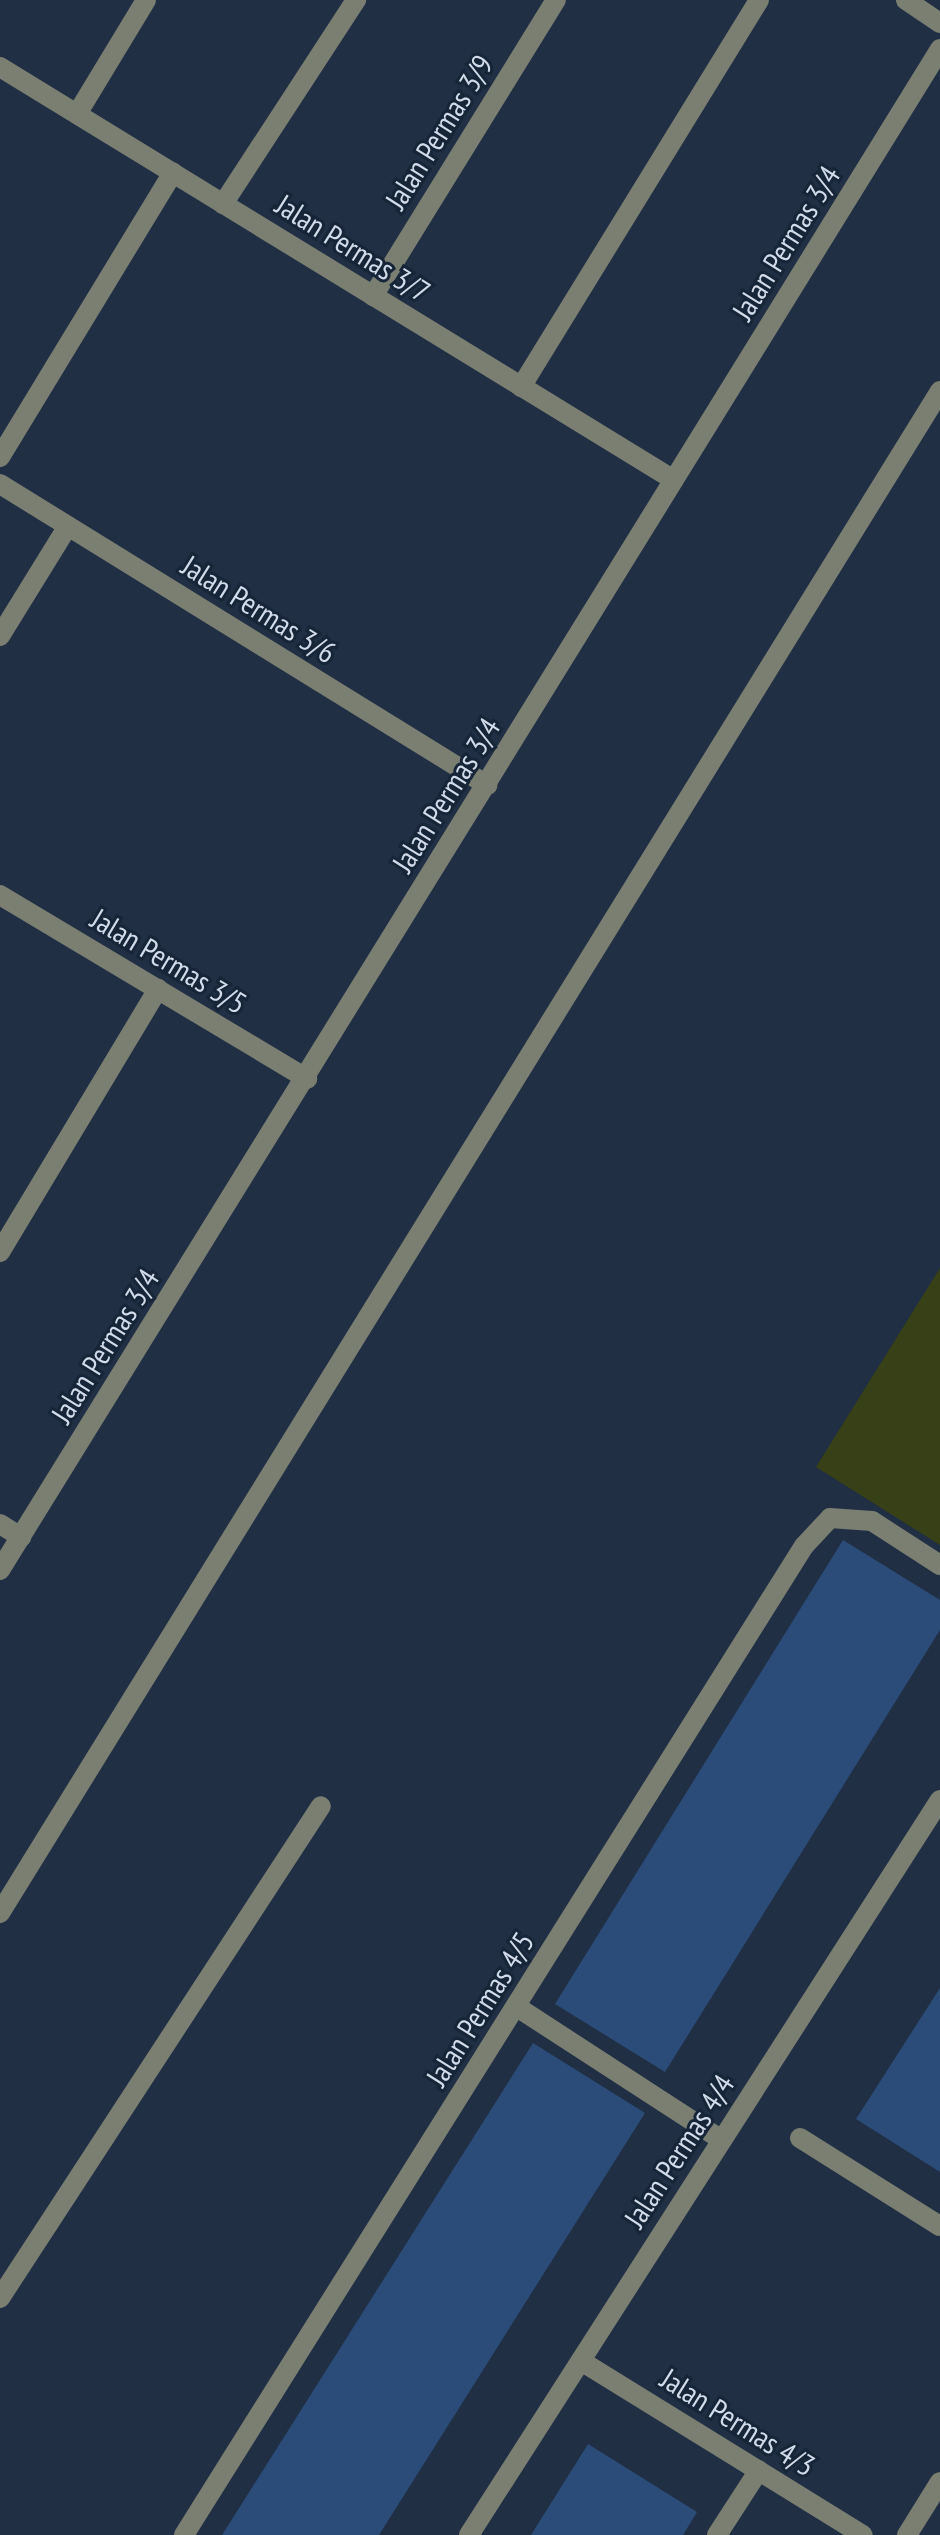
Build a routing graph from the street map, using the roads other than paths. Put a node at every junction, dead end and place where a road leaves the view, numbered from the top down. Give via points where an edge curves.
1 (146, 0) edge
2 (356, 0) edge
3 (556, 0) edge
4 (759, 0) edge
5 (906, 0) edge
6 (940, 23) edge
7 (940, 49) edge
8 (0, 67) edge
9 (77, 114) junction
10 (173, 173) junction
11 (223, 204) junction
12 (373, 296) junction
13 (521, 387) junction
14 (940, 391) edge
15 (0, 457) edge
16 (674, 480) junction
17 (0, 484) edge
18 (68, 526) junction
19 (0, 636) edge
20 (487, 785) junction
21 (0, 895) edge
22 (158, 989) junction
23 (307, 1079) junction
24 (0, 1252) edge
25 (0, 1524) edge
26 (21, 1537) junction
27 (940, 1565) edge
28 (0, 1570) edge
29 (940, 1800) edge
30 (321, 1806) dead end
31 (0, 1913) edge
32 (517, 2007) junction
33 (800, 2138) dead end
34 (722, 2140) junction
35 (940, 2226) edge
36 (0, 2298) edge
37 (581, 2361) junction
38 (759, 2470) junction
39 (940, 2482) edge
40 (184, 2535) edge
41 (469, 2535) edge
42 (717, 2535) edge
43 (863, 2535) edge
44 (907, 2535) edge

1 - 9 street
2 - 11 street
3 - 12 street, Jalan Permas 3/9
4 - 13 street
5 - 6 street
7 - 16 street, Jalan Permas 3/4
8 - 9 street, Jalan Permas 3/7
9 - 10 street, Jalan Permas 3/7
10 - 11 street, Jalan Permas 3/7
10 - 15 street
11 - 12 street, Jalan Permas 3/7
12 - 13 street, Jalan Permas 3/7
13 - 16 street, Jalan Permas 3/7
14 - 31 street
16 - 20 street, Jalan Permas 3/4
17 - 18 street, Jalan Permas 3/6
18 - 19 street
18 - 20 street, Jalan Permas 3/6
20 - 23 street, Jalan Permas 3/4
21 - 22 street, Jalan Permas 3/5
22 - 23 street, Jalan Permas 3/5
22 - 24 street
23 - 26 street, Jalan Permas 3/4
25 - 26 street
26 - 28 street, Jalan Permas 3/4
27 - 32 street, Jalan Permas 4/5 via 872,1521 830,1518 804,1546
29 - 34 street, Jalan Permas 4/4
30 - 36 street
32 - 34 street
32 - 40 street, Jalan Permas 4/5
33 - 35 street
34 - 37 street, Jalan Permas 4/4
37 - 38 street, Jalan Permas 4/3
37 - 41 street, Jalan Permas 4/4
38 - 42 street
38 - 43 street, Jalan Permas 4/3
39 - 44 street

